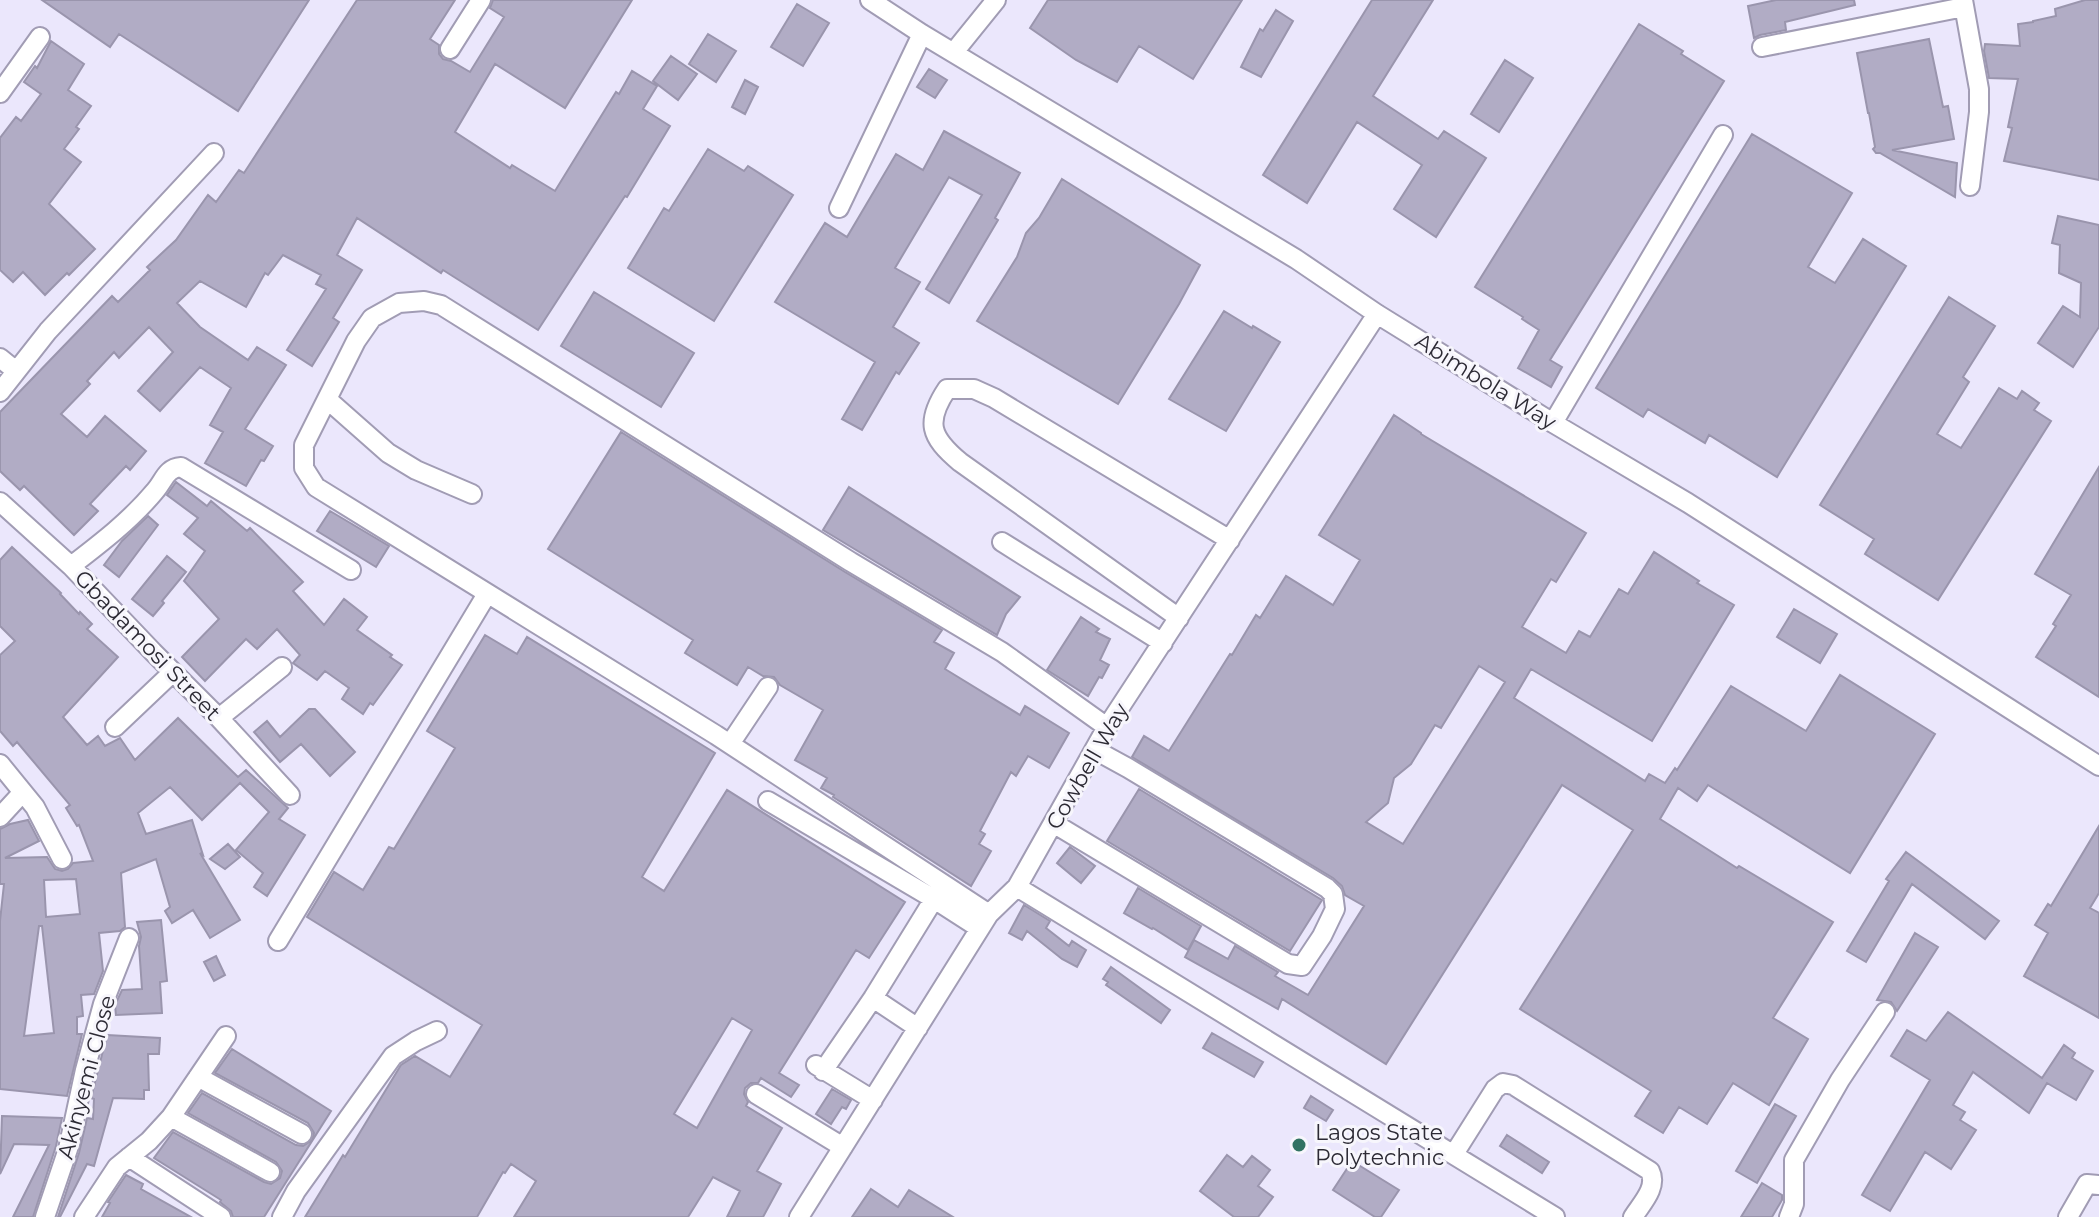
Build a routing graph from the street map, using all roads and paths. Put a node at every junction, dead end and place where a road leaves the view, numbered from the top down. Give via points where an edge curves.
1 (481, 0) edge
2 (870, 0) edge
3 (996, 0) edge
4 (1963, 3) edge
5 (922, 34) junction
6 (40, 37) dead end
7 (1762, 47) dead end
8 (450, 49) dead end
9 (954, 52) junction
10 (0, 93) edge
11 (1723, 135) dead end
12 (214, 153) dead end
13 (1970, 186) dead end
14 (839, 208) dead end
15 (1377, 314) junction
16 (0, 358) edge
17 (16, 371) junction
18 (0, 392) edge
19 (328, 400) junction
20 (1553, 423) junction
21 (472, 494) dead end
22 (0, 502) edge
23 (1230, 540) junction
24 (1002, 542) dead end
25 (71, 566) junction
26 (351, 570) dead end
27 (487, 594) junction
28 (1179, 618) junction
29 (1163, 643) junction
30 (282, 667) dead end
31 (173, 672) junction
32 (768, 687) dead end
33 (219, 718) junction
34 (115, 727) dead end
35 (1107, 727) junction
36 (730, 744) junction
37 (1095, 750) junction
38 (0, 764) edge
39 (2099, 766) edge
40 (23, 792) junction
41 (290, 795) dead end
42 (768, 801) dead end
43 (0, 817) edge
44 (1053, 823) junction
45 (62, 859) dead end
46 (1017, 887) junction
47 (934, 899) junction
48 (984, 921) junction
49 (129, 938) dead end
50 (278, 941) dead end
51 (873, 998) junction
52 (1885, 1012) dead end
53 (918, 1028) junction
54 (437, 1031) dead end
55 (226, 1036) dead end
56 (198, 1077) junction
57 (756, 1094) dead end
58 (873, 1100) junction
59 (171, 1117) junction
60 (302, 1134) dead end
61 (843, 1147) junction
62 (1454, 1154) junction
63 (129, 1157) junction
64 (270, 1172) dead end
65 (2099, 1185) edge
66 (45, 1217) edge
67 (84, 1217) edge
68 (221, 1217) edge
69 (282, 1217) edge
70 (799, 1217) edge
71 (1555, 1217) edge
72 (1633, 1217) edge
73 (1789, 1217) edge
74 (2068, 1217) edge

1 - 8 street
2 - 5 street, Abimbola Way
3 - 9 street
4 - 7 street
4 - 13 street via 1979,89
5 - 9 street, Abimbola Way
5 - 14 street
6 - 10 street
9 - 15 street, Abimbola Way via 1296,259
11 - 20 street
12 - 17 street
15 - 20 street, Abimbola Way
15 - 23 street, Cowbell Way
16 - 17 street
17 - 18 street
19 - 21 street via 388,453
19 - 27 street via 304,445 304,468 316,487
19 - 35 street via 372,318 399,303 441,305 1002,652
20 - 39 street, Abimbola Way via 1688,503
22 - 25 street, Gbadamosi Street
23 - 28 street, Cowbell Way
23 - 28 street via 994,398 974,389 947,389 936,405 935,430 943,447 960,462
24 - 29 street
25 - 26 street via 118,530 169,471 181,467
25 - 31 street, Gbadamosi Street
27 - 36 street
27 - 50 street
28 - 29 street, Cowbell Way
29 - 35 street, Cowbell Way
30 - 33 street
31 - 33 street, Gbadamosi Street
31 - 34 street
32 - 36 street
33 - 41 street, Gbadamosi Street
35 - 37 street, Cowbell Way
36 - 48 street
37 - 44 street, Cowbell Way
37 - 44 street via 1327,888 1335,909 1322,936 1302,966 1288,964
38 - 40 street
40 - 43 street
40 - 45 street
42 - 47 street
44 - 46 street, Cowbell Way
46 - 48 street, Cowbell Way
46 - 62 street
47 - 48 street
47 - 51 street
48 - 53 street, Cowbell Way
49 - 66 street, Akinyemi Close via 103,1004 68,1149
51 - 53 street
51 - 58 street via 820,1068
52 - 73 street via 1794,1160
53 - 58 street, Cowbell Way
54 - 69 street via 393,1056
55 - 56 street
56 - 59 street
56 - 60 street
57 - 61 street
58 - 61 street, Cowbell Way
59 - 63 street
59 - 64 street
61 - 70 street, Cowbell Way
62 - 71 street
62 - 72 street via 1495,1089 1503,1083 1513,1085 1650,1171 1652,1187
63 - 67 street
63 - 68 street
65 - 74 street via 2087,1184

